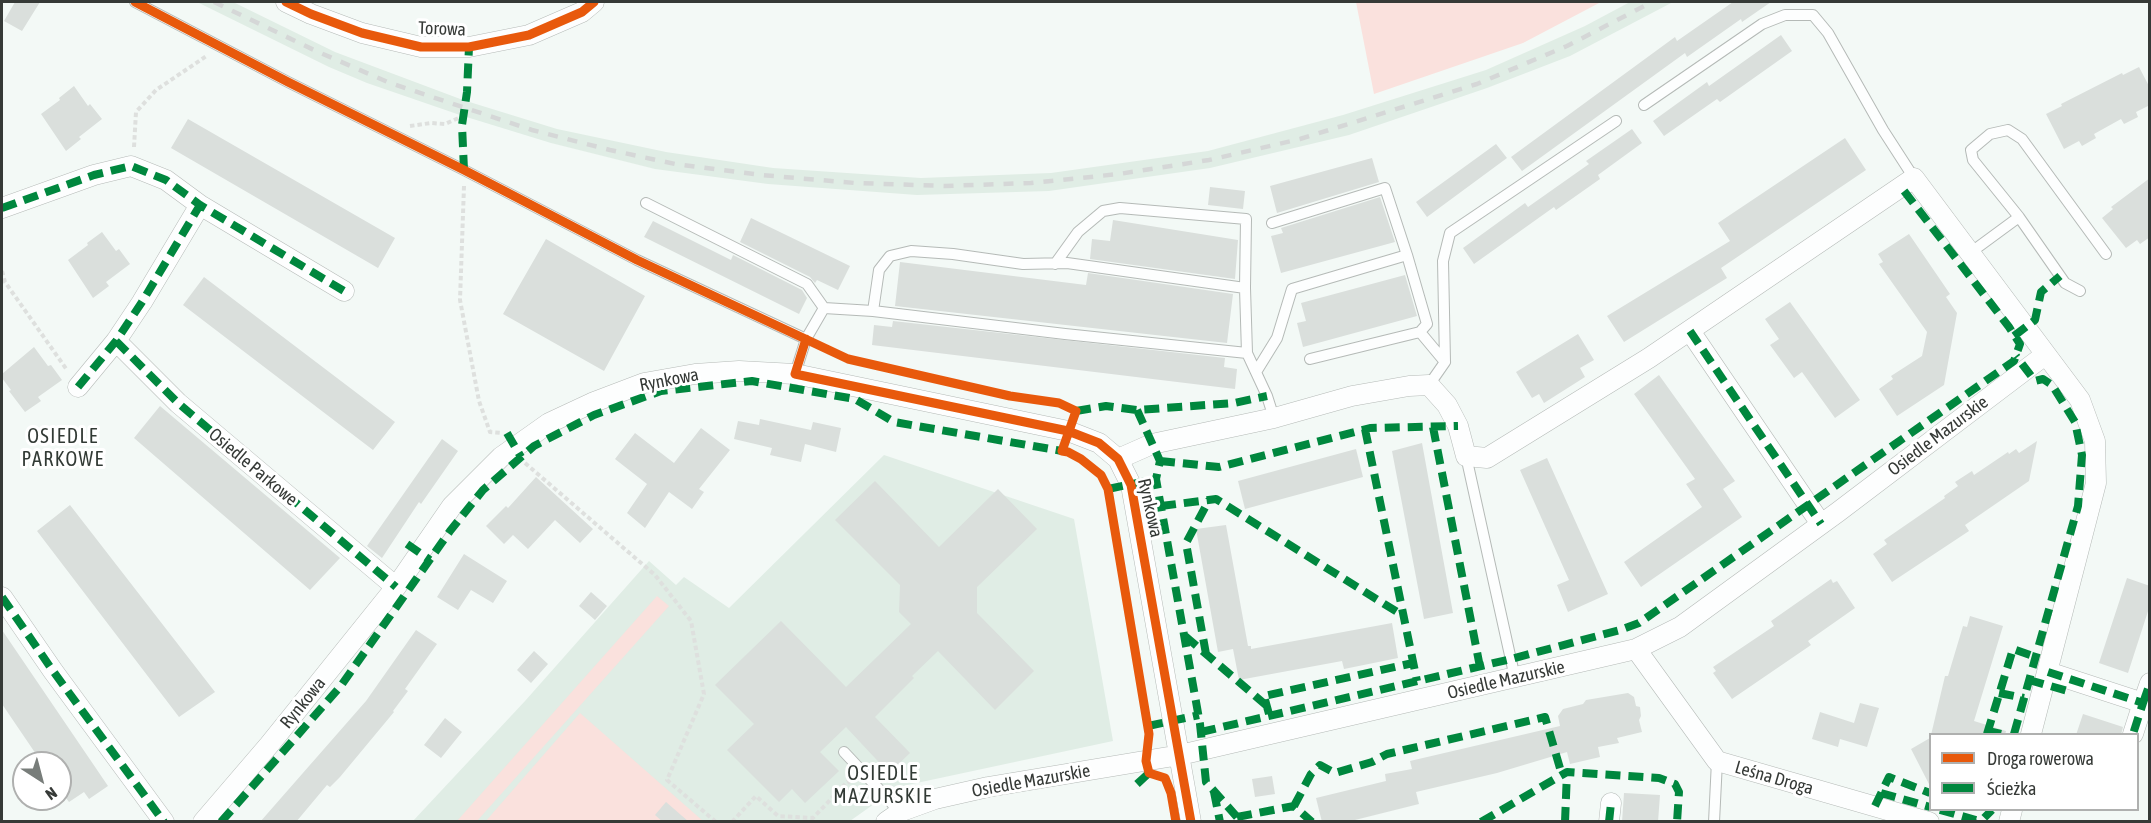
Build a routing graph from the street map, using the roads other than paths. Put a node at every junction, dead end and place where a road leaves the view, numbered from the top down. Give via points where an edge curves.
1 (135, 2) edge
2 (286, 2) edge
3 (594, 2) edge
4 (1644, 105) dead end
5 (1616, 121) dead end
6 (1914, 178) junction
7 (646, 203) dead end
8 (200, 206) junction
9 (2, 208) edge
10 (2019, 217) junction
11 (1272, 222) dead end
12 (1970, 253) junction
13 (2106, 254) dead end
14 (1407, 255) junction
15 (1055, 264) junction
16 (1245, 288) junction
17 (344, 291) dead end
18 (2080, 291) dead end
19 (824, 308) junction
20 (873, 311) junction
21 (1690, 331) junction
22 (1420, 332) junction
23 (806, 339) junction
24 (116, 341) junction
25 (1247, 353) junction
26 (2045, 354) junction
27 (1311, 359) dead end
28 (1445, 362) junction
29 (1256, 372) junction
30 (795, 374) junction
31 (1429, 385) junction
32 (78, 387) road end
33 (1274, 418) junction
34 (1466, 456) junction
35 (1118, 459) junction
36 (1821, 524) junction
37 (396, 587) junction
38 (2, 597) edge
39 (1636, 649) junction
40 (2048, 672) junction
41 (1515, 678) junction
42 (2150, 683) edge
43 (2143, 703) junction
44 (2032, 733) edge
45 (2134, 733) edge
46 (844, 752) dead end
47 (1180, 755) junction
48 (1716, 761) junction
49 (892, 817) edge
50 (164, 822) edge
51 (203, 822) edge
52 (1191, 822) edge
53 (1714, 822) edge
54 (1929, 822) edge

1 - 23 lane via 638,260
2 - 3 street, Torowa via 362,33 421,47 469,47 529,35 582,12
4 - 6 lane via 1762,24 1785,15 1813,15 1828,33
5 - 28 lane via 1450,233 1443,261
6 - 12 street
6 - 21 street
7 - 19 lane via 807,284
8 - 9 street via 166,180 131,166
8 - 17 street
8 - 24 street
10 - 12 lane
10 - 13 lane via 1973,160 1971,150 1990,134 2008,130 2022,138
10 - 18 lane via 2065,283
11 - 14 lane via 1385,188
12 - 26 street
14 - 22 lane via 1427,324
14 - 29 lane via 1292,289 1277,338
15 - 16 lane
15 - 16 lane via 1078,232 1103,211 1120,208 1246,219
15 - 20 lane via 911,251 890,256 879,270
16 - 25 lane
19 - 20 lane
19 - 23 lane
20 - 25 lane
21 - 34 street via 1487,458
21 - 36 street
22 - 27 lane
22 - 28 lane
23 - 30 lane
24 - 32 street
24 - 37 street, Osiedle Parkowe via 178,403
25 - 29 lane
26 - 36 street, Osiedle Mazurskie
26 - 40 street via 2080,400 2095,441 2096,483
28 - 31 lane
29 - 33 lane
30 - 35 street, Rynkowa via 1068,431 1099,443
30 - 37 street, Rynkowa via 739,371 644,383 549,423 501,457 452,506
31 - 33 street via 1352,396
31 - 34 street via 1447,405 1458,426
33 - 35 street via 1152,444
34 - 41 lane
35 - 47 street, Rynkowa via 1131,484
36 - 39 street, Osiedle Mazurskie via 1680,627
37 - 51 street, Rynkowa
38 - 50 street
39 - 41 street, Osiedle Mazurskie
39 - 48 street, Leśna Droga
40 - 43 street
40 - 44 street
41 - 47 street, Osiedle Mazurskie
42 - 43 street
43 - 45 street
46 - 49 lane via 890,801
47 - 49 street, Osiedle Mazurskie via 988,787 935,799
47 - 52 street, Rynkowa
48 - 53 lane
48 - 54 street, Leśna Droga

